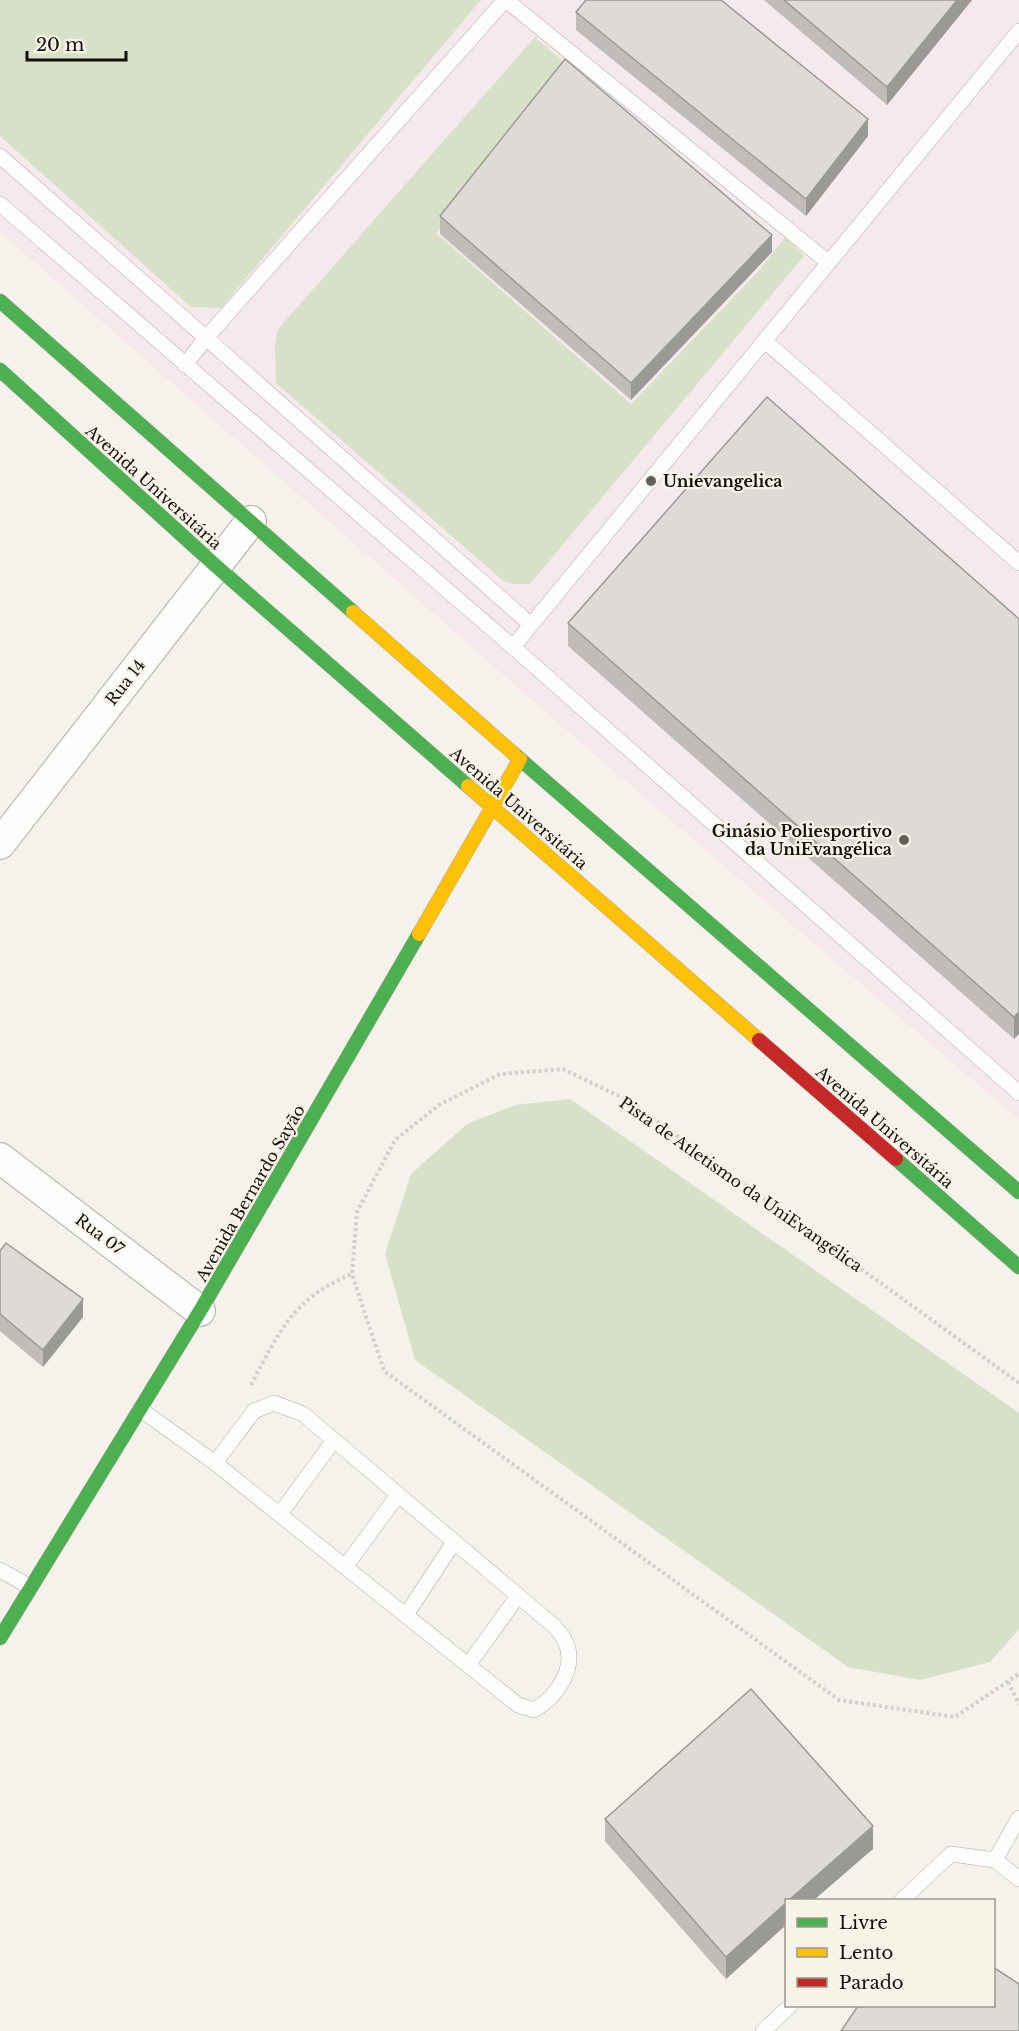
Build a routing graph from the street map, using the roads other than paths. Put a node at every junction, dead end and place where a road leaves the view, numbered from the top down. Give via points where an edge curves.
1 (506, 0) edge
2 (1019, 31) edge
3 (0, 156) edge
4 (0, 204) edge
5 (829, 263) junction
6 (0, 301) edge
7 (206, 338) junction
8 (765, 341) junction
9 (185, 365) junction
10 (0, 369) edge
11 (251, 521) junction
12 (1019, 563) edge
13 (216, 566) junction
14 (530, 624) junction
15 (513, 647) junction
16 (520, 759) junction
17 (494, 807) junction
18 (0, 844) edge
19 (1019, 1093) edge
20 (0, 1158) edge
21 (1019, 1192) edge
22 (1019, 1267) edge
23 (200, 1311) junction
24 (140, 1409) junction
25 (334, 1440) junction
26 (215, 1463) junction
27 (398, 1495) junction
28 (280, 1514) junction
29 (454, 1542) junction
30 (345, 1567) junction
31 (0, 1570) edge
32 (30, 1587) junction
33 (518, 1596) junction
34 (406, 1615) junction
35 (0, 1638) edge
36 (468, 1665) junction
37 (1019, 1818) edge
38 (995, 1860) junction
39 (1019, 1879) edge
40 (903, 1899) edge
41 (789, 2007) edge
42 (763, 2031) edge

1 - 5 lane
1 - 7 lane
2 - 5 lane
3 - 7 lane
4 - 9 lane
5 - 8 lane
6 - 11 main road
7 - 9 lane
7 - 14 lane
8 - 12 lane
8 - 14 lane
9 - 15 lane
10 - 13 main road, Avenida Universitária
11 - 13 street, Rua 14
11 - 16 main road
13 - 17 main road, Avenida Universitária
13 - 18 street, Rua 14
14 - 15 lane
15 - 19 lane
16 - 17 main road, Avenida Bernardo Sayão
16 - 21 main road
17 - 22 main road, Avenida Universitária
17 - 23 main road, Avenida Bernardo Sayão
20 - 23 street, Rua 07
23 - 24 main road, Avenida Bernardo Sayão
24 - 26 lane
24 - 32 main road, Avenida Bernardo Sayão
25 - 26 lane via 303,1414 274,1403 254,1411
25 - 27 lane
25 - 28 lane
26 - 28 lane
27 - 29 lane
27 - 30 lane
28 - 30 lane
29 - 33 lane
29 - 34 lane
30 - 34 lane
31 - 32 lane
32 - 35 main road, Avenida Bernardo Sayão
33 - 36 lane
33 - 36 lane via 554,1626 566,1642 569,1659 565,1679 546,1703 534,1710 518,1705
34 - 36 lane
37 - 38 lane
38 - 39 lane
38 - 40 lane via 951,1854
41 - 42 lane

